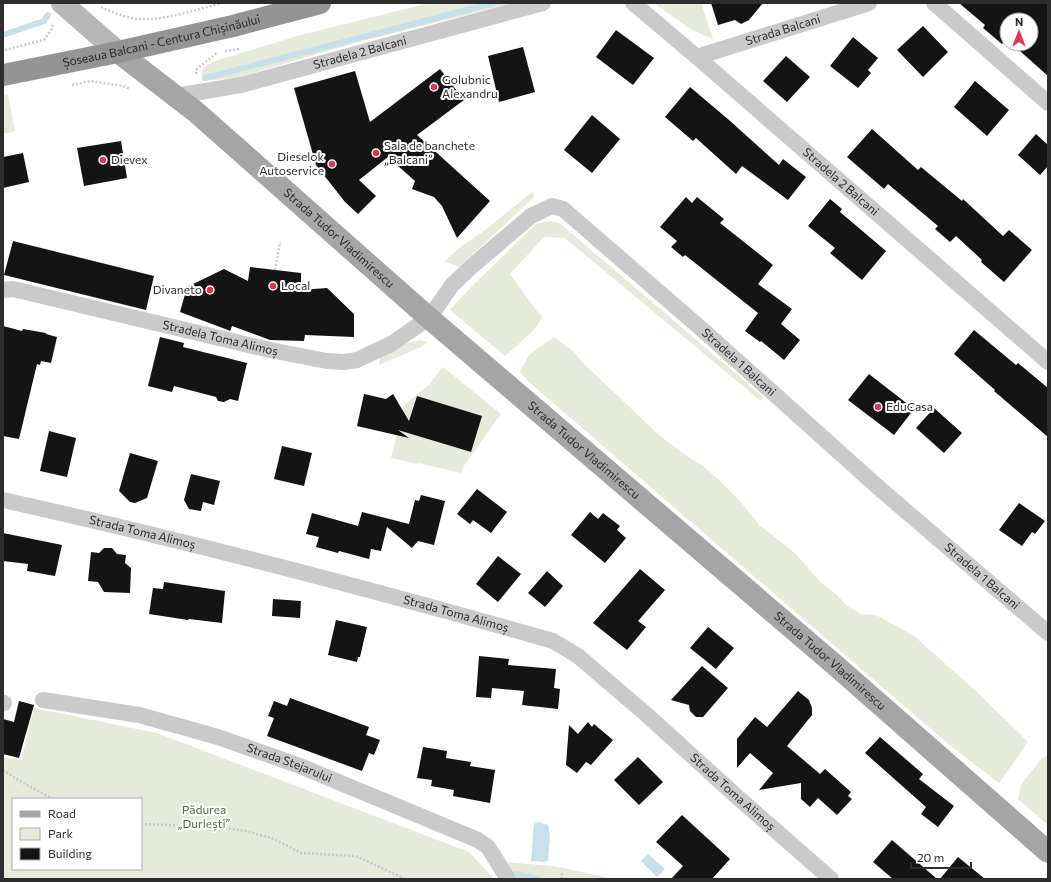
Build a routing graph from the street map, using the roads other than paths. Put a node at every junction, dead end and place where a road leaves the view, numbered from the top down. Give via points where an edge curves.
1 (320, 3) edge
2 (543, 3) edge
3 (633, 3) edge
4 (868, 3) edge
5 (934, 3) edge
6 (58, 11) edge
7 (118, 52) junction
8 (697, 57) junction
9 (3, 75) edge
10 (176, 96) junction
11 (1048, 103) edge
12 (3, 290) edge
13 (429, 318) junction
14 (1048, 362) edge
15 (3, 500) edge
16 (1048, 634) edge
17 (43, 700) dead end
18 (1048, 852) edge
19 (508, 879) edge
20 (831, 879) edge

1 - 7 highway, Șoseaua Balcani - Centura Chișinăului
2 - 10 street, Stradela 2 Balcani via 241,85
3 - 8 street, Stradela 2 Balcani
4 - 8 street, Strada Balcani
5 - 11 street
6 - 7 street
7 - 9 highway, Șoseaua Balcani - Centura Chișinăului
7 - 10 main road, Strada Tudor Vladimirescu
8 - 14 street, Stradela 2 Balcani
10 - 13 main road, Strada Tudor Vladimirescu
12 - 13 street, Stradela Toma Alimoș via 13,289 270,350 344,362 357,360 391,344
13 - 16 street, Stradela 1 Balcani via 452,285 470,267 531,216 552,206 563,209
13 - 18 main road, Strada Tudor Vladimirescu via 835,665
15 - 20 street, Strada Toma Alimoș via 113,524 264,562 553,641 578,656 636,705
17 - 19 street, Strada Stejarului via 139,715 218,737 300,766 478,840 488,847

